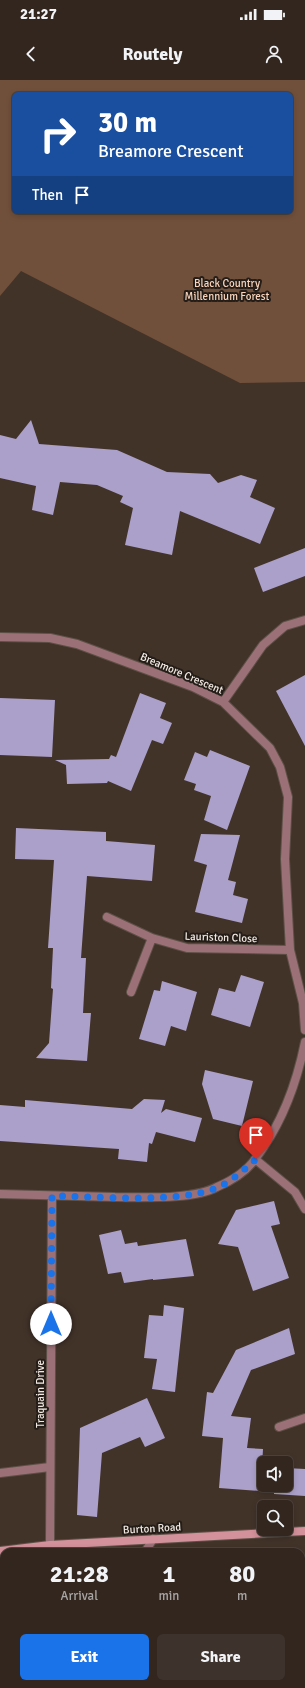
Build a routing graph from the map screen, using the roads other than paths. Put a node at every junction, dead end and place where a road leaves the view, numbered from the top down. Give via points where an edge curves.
1 (305, 620) edge
2 (0, 637) edge
3 (223, 702) junction
4 (107, 917) dead end
5 (152, 938) junction
6 (290, 950) junction
7 (131, 992) dead end
8 (305, 1030) edge
9 (305, 1042) edge
10 (256, 1159) junction
11 (0, 1194) edge
12 (52, 1196) junction
13 (305, 1209) edge
14 (305, 1418) edge
15 (279, 1426) dead end
16 (50, 1467) junction
17 (0, 1473) edge
18 (305, 1531) edge
19 (153, 1539) junction
20 (50, 1545) junction
21 (25, 1548) edge
22 (147, 1548) edge

1 - 3 street via 285,626 263,646
2 - 3 street, Breamore Crescent via 50,638 77,644 193,687
3 - 6 street, Breamore Crescent via 270,748 280,767 288,797 285,859
4 - 5 street, Lauriston Close
5 - 6 street, Lauriston Close via 187,948
5 - 7 street
6 - 8 street, Breamore Crescent via 303,1003
9 - 10 street via 296,1078 279,1118
10 - 12 street via 239,1174 216,1188 186,1195
10 - 13 street via 295,1192
11 - 12 street
12 - 16 street, Traquain Drive
14 - 15 street
16 - 17 street
16 - 20 street, Traquain Drive
18 - 19 main road, Burton Road
19 - 20 main road, Burton Road
19 - 22 street
20 - 21 main road, Burton Road

